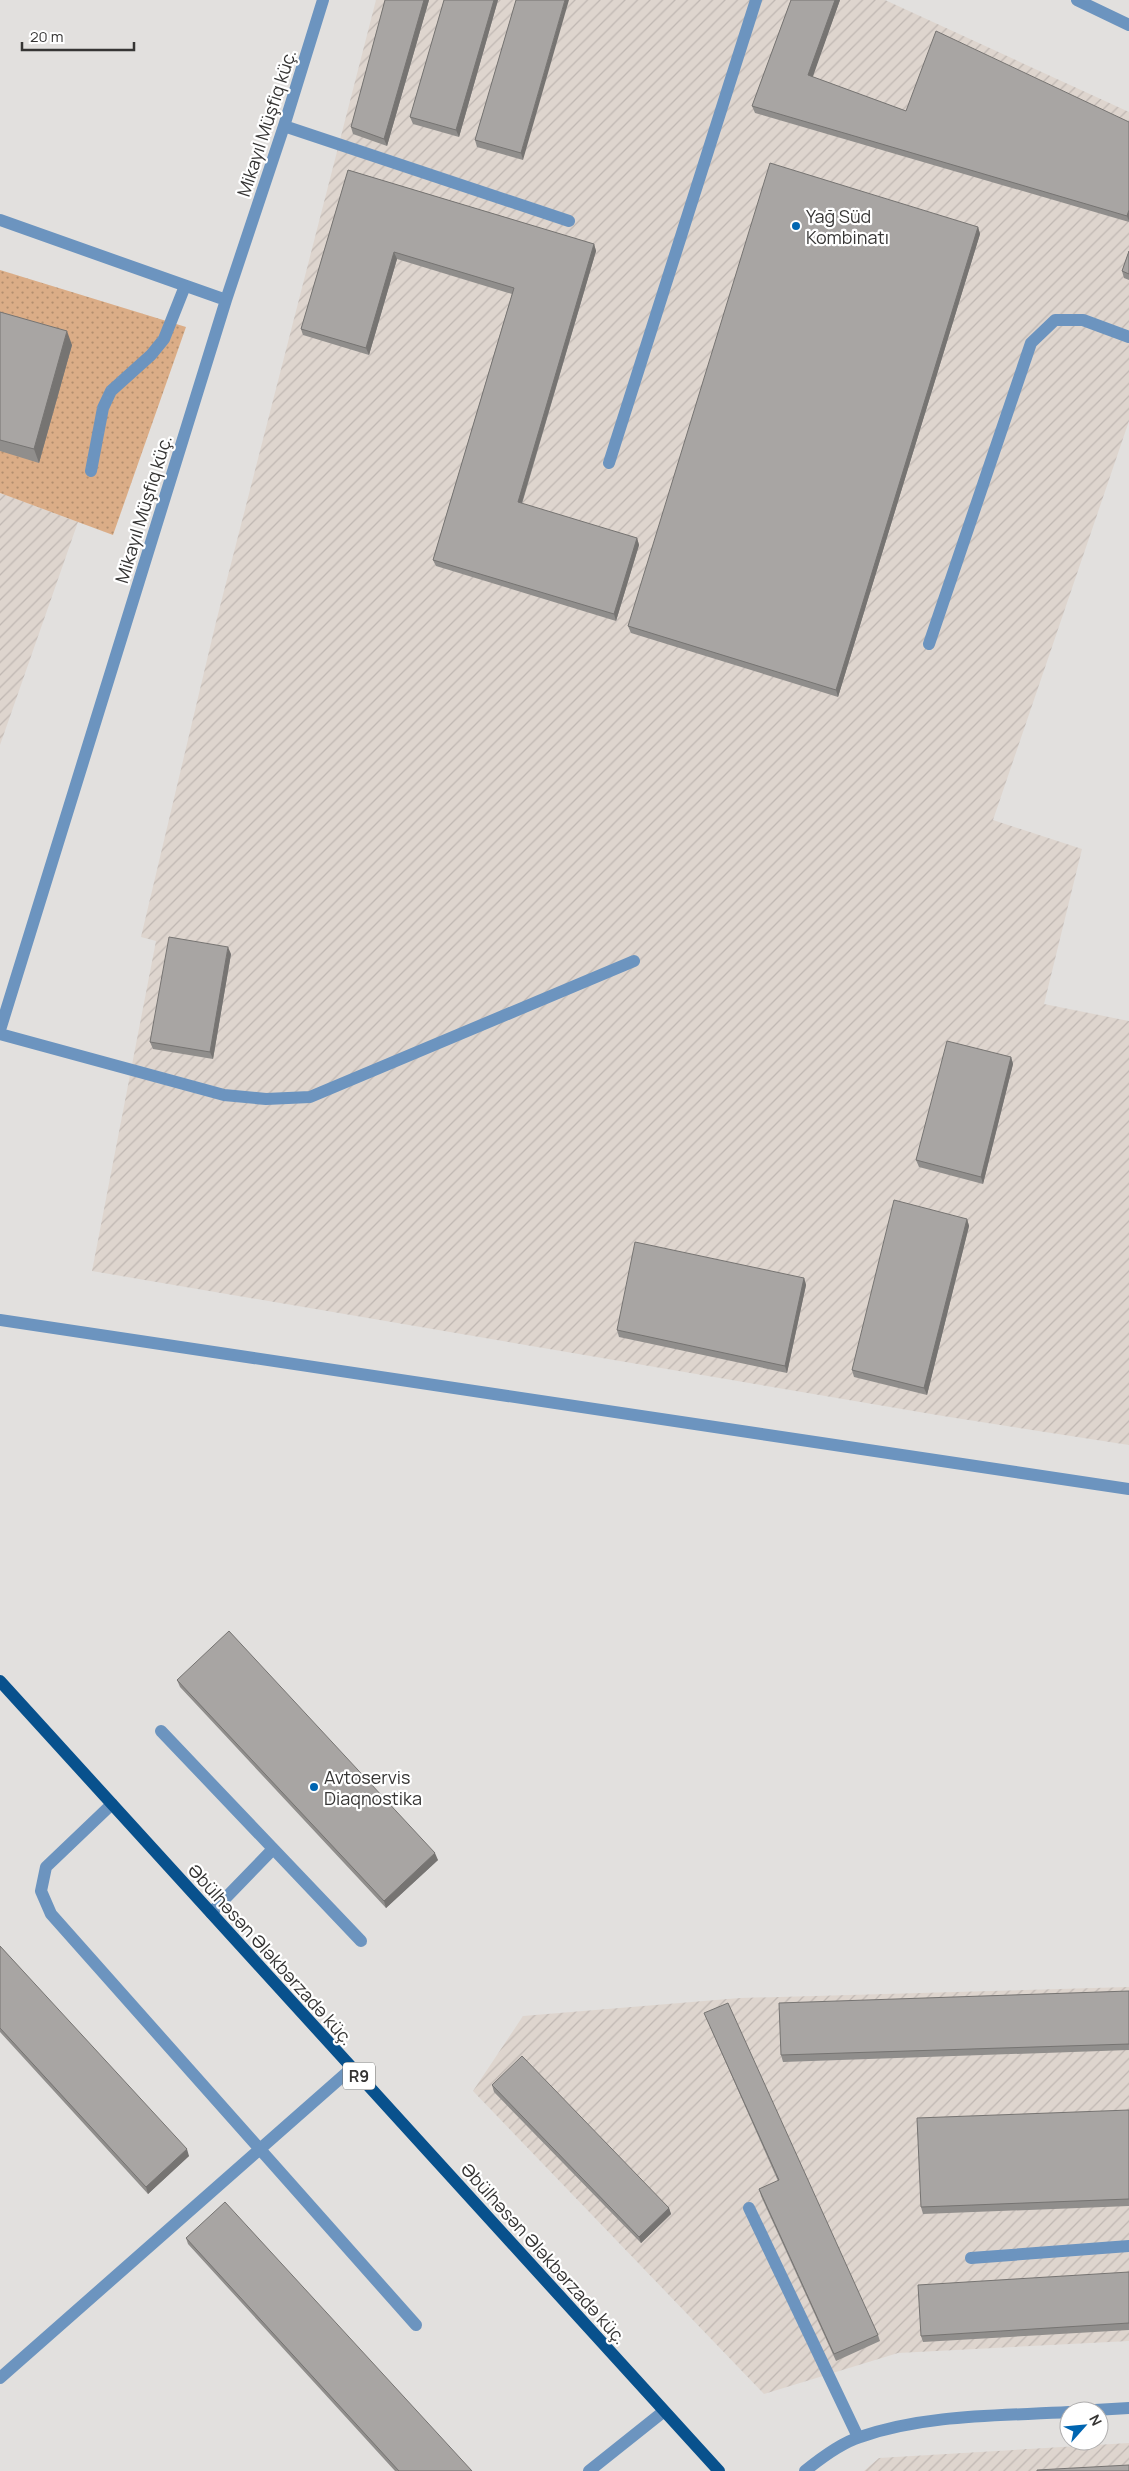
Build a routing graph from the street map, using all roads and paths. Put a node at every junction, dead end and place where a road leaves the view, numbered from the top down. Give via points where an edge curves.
1 (323, 0) edge
2 (756, 0) edge
3 (1076, 0) edge
4 (1129, 25) edge
5 (284, 126) junction
6 (0, 220) edge
7 (569, 221) dead end
8 (185, 286) junction
9 (226, 300) junction
10 (1129, 337) edge
11 (609, 463) dead end
12 (91, 471) dead end
13 (929, 644) dead end
14 (634, 961) dead end
15 (0, 1030) edge
16 (0, 1034) edge
17 (0, 1320) edge
18 (1129, 1490) edge
19 (0, 1681) edge
20 (160, 1731) dead end
21 (112, 1804) junction
22 (273, 1849) junction
23 (211, 1913) junction
24 (361, 1941) dead end
25 (352, 2068) junction
26 (260, 2149) junction
27 (749, 2208) dead end
28 (1129, 2246) edge
29 (971, 2258) dead end
30 (416, 2325) dead end
31 (0, 2378) edge
32 (1129, 2408) edge
33 (1109, 2409) edge
34 (663, 2412) junction
35 (1059, 2413) edge
36 (858, 2437) junction
37 (589, 2471) edge
38 (719, 2471) edge
39 (805, 2471) edge

1 - 5 street, Mikayıl Müşfiq küç.
2 - 11 street
3 - 4 street
5 - 7 street
5 - 9 street, Mikayıl Müşfiq küç.
6 - 8 street
8 - 9 street
8 - 12 street via 164,339 151,355 110,391 103,408
9 - 15 street, Mikayıl Müşfiq küç.
10 - 13 street via 1083,320 1055,320 1031,342
14 - 16 street via 310,1096 266,1099 224,1095
17 - 18 street
19 - 21 main road, Əbülhəsən Ələkbərzadə küç. / R9
20 - 22 street
21 - 23 main road, Əbülhəsən Ələkbərzadə küç. / R9
21 - 26 street via 46,1867 41,1891 51,1914
22 - 23 street
22 - 24 street
23 - 25 main road, Əbülhəsən Ələkbərzadə küç. / R9
25 - 26 street
25 - 34 main road, Əbülhəsən Ələkbərzadə küç. / R9
26 - 30 street
26 - 31 street
27 - 36 street
28 - 29 street
32 - 33 street
34 - 37 street
34 - 38 main road, Əbülhəsən Ələkbərzadə küç. / R9
35 - 36 street via 960,2418 899,2426
36 - 39 street

